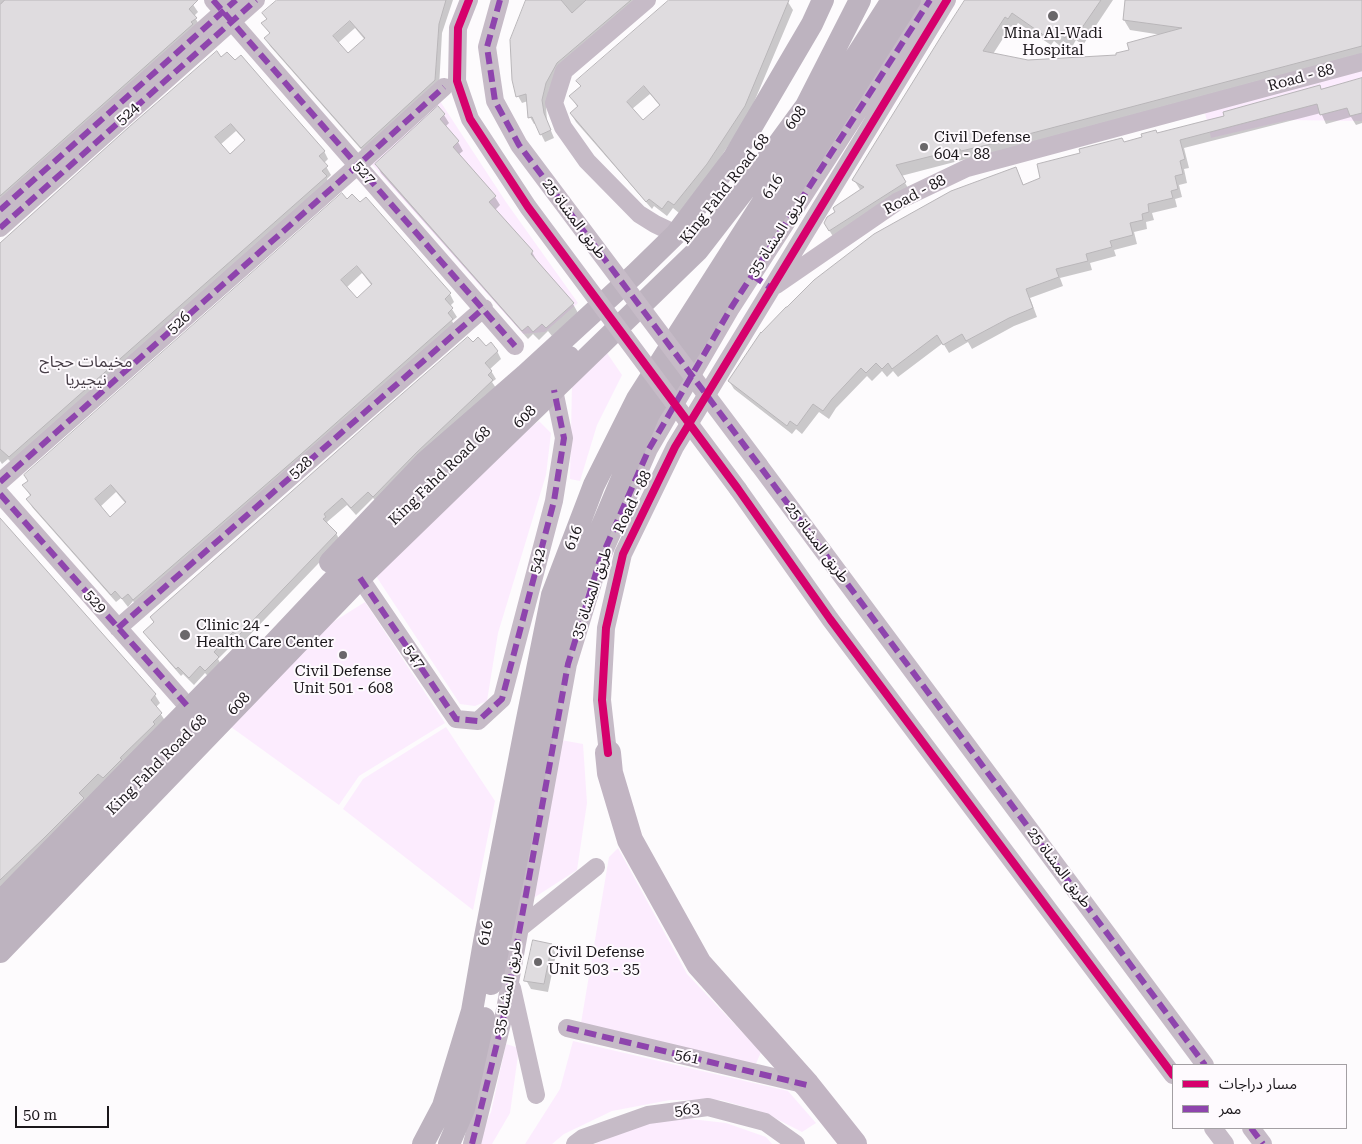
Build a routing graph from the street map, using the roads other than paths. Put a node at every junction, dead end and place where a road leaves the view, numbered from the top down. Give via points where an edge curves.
1 (256, 0) edge
2 (470, 0) edge
3 (500, 0) edge
4 (647, 0) edge
5 (823, 0) edge
6 (847, 0) edge
7 (860, 0) edge
8 (892, 0) edge
9 (910, 0) edge
10 (930, 0) edge
11 (947, 0) edge
12 (226, 8) edge
13 (1362, 62) edge
14 (444, 87) dead end
15 (358, 165) junction
16 (0, 210) edge
17 (0, 228) edge
18 (676, 234) junction
19 (752, 276) junction
20 (771, 288) junction
21 (484, 308) junction
22 (515, 346) dead end
23 (554, 390) junction
24 (0, 482) edge
25 (0, 494) edge
26 (360, 578) junction
27 (118, 628) junction
28 (190, 709) junction
29 (478, 721) joint
30 (608, 753) joint
31 (596, 867) dead end
32 (0, 902) edge
33 (0, 928) edge
34 (520, 928) junction
35 (0, 952) edge
36 (510, 981) junction
37 (567, 1028) dead end
38 (1204, 1064) edge
39 (1172, 1074) edge
40 (807, 1086) junction
41 (536, 1095) dead end
42 (1214, 1129) edge
43 (1252, 1129) edge
44 (423, 1144) edge
45 (449, 1144) edge
46 (472, 1144) edge
47 (575, 1144) edge
48 (796, 1144) edge
49 (854, 1144) edge
50 (1225, 1144) edge
51 (1263, 1144) edge

1 - 12 street, 524
2 - 39 street, bridge via 458,28 457,81 470,119 528,207 830,619
3 - 38 street, طريق المشاة 25, bridge via 486,47 495,101 518,145
4 - 18 street via 564,71 554,103 564,127 587,161 638,214
5 - 18 main road, King Fahd Road 68 via 734,157
6 - 33 main road, King Fahd Road 68 via 786,111 733,183 672,256 342,571
7 - 23 main road, 608 via 806,106 698,250
8 - 44 main road, 616 via 637,399 594,485 552,595 472,1012 443,1106
9 - 45 main road, 616 via 649,414 573,596 464,1109
10 - 19 street, طريق المشاة 35
11 - 20 street
12 - 15 street, 527
12 - 16 street, 524
12 - 17 street, 524
13 - 20 street, Road - 88 via 967,168 898,201
14 - 15 street, 526
15 - 21 street, 527
15 - 24 street, 526
18 - 28 main road, King Fahd Road 68 via 525,375 425,462
19 - 20 street
19 - 34 street, طريق المشاة 35 via 650,449 600,563 568,664
20 - 30 street, Road - 88 via 675,447 623,554 606,628 602,700
21 - 22 street, 527
21 - 27 street, 528
23 - 26 main road, 608
23 - 29 street, 542 via 564,438 554,501 502,699
25 - 27 street, 529
26 - 29 street, 547 via 456,719
26 - 35 main road, 608
27 - 28 street, 529
28 - 32 main road, King Fahd Road 68
30 - 40 highway via 610,773 630,840 699,964
31 - 34 street
34 - 36 street, طريق المشاة 35
36 - 41 street
36 - 46 street, طريق المشاة 35
37 - 40 street, 561
40 - 49 highway
42 - 50 street
43 - 51 street
47 - 48 street, 563 via 583,1138 648,1115 708,1107 765,1122

